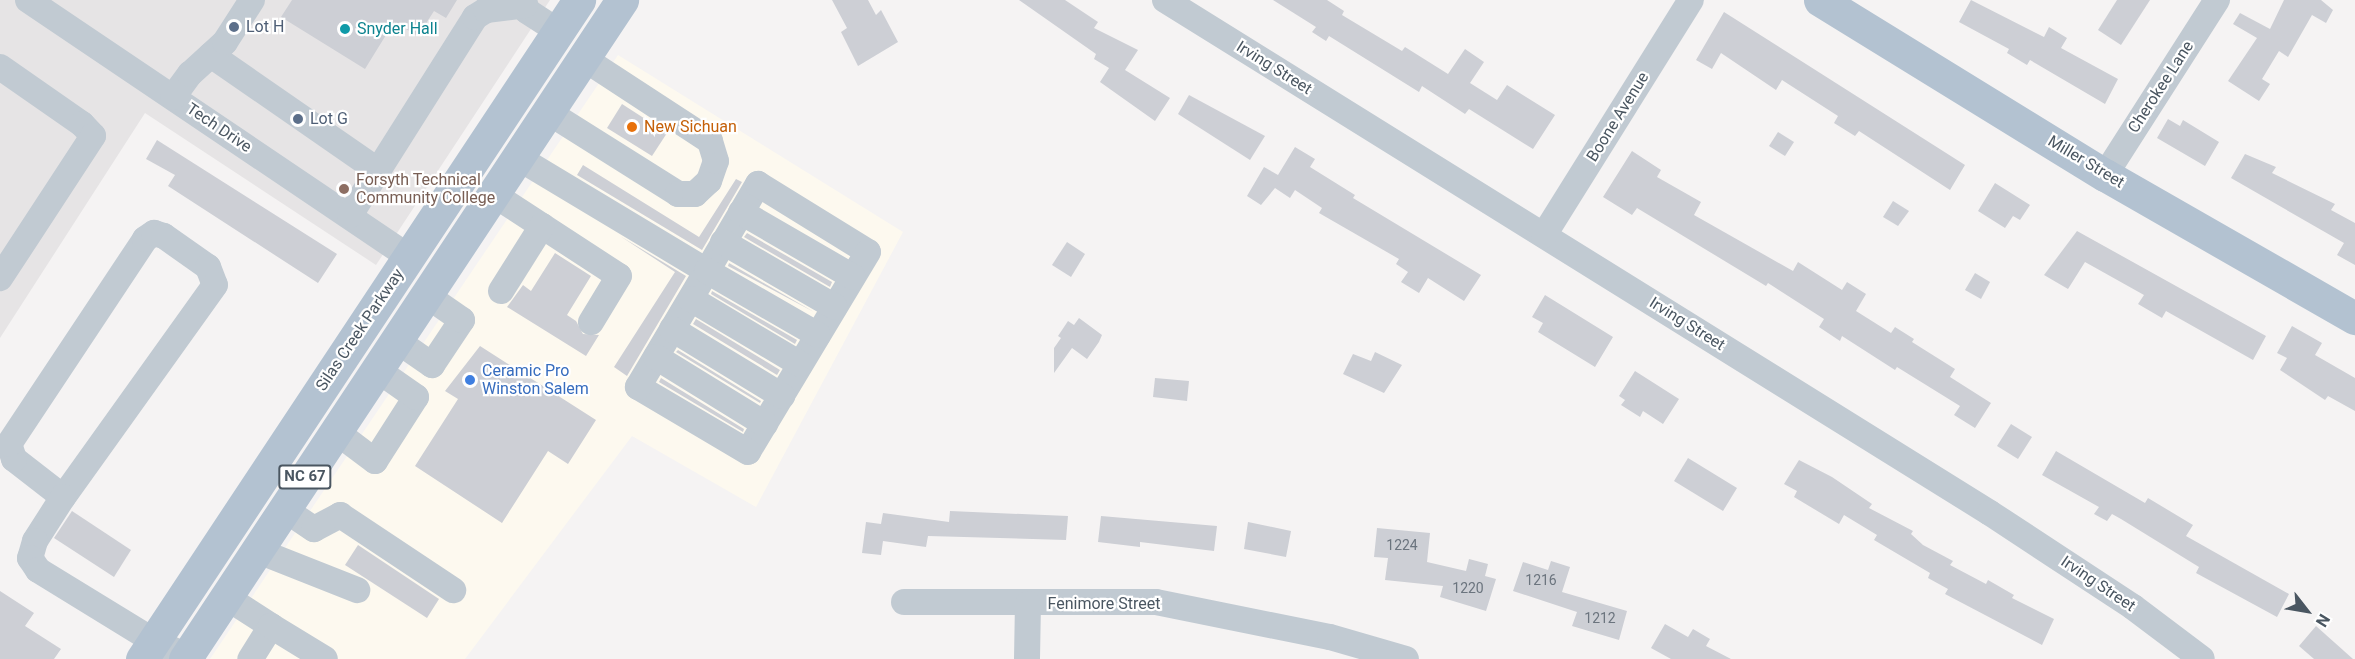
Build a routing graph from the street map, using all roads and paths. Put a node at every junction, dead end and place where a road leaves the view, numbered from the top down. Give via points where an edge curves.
1 (28, 0) edge
2 (252, 0) edge
3 (579, 0) edge
4 (622, 0) edge
5 (1165, 0) edge
6 (1692, 0) edge
7 (1820, 0) edge
8 (2217, 0) edge
9 (524, 3) edge
10 (558, 31) junction
11 (211, 54) junction
12 (583, 58) junction
13 (0, 67) edge
14 (173, 97) junction
15 (548, 112) junction
16 (517, 157) junction
17 (377, 170) junction
18 (2105, 175) junction
19 (493, 194) junction
20 (350, 215) junction
21 (542, 226) junction
22 (1544, 235) junction
23 (723, 242) junction
24 (409, 256) junction
25 (707, 271) junction
26 (0, 278) edge
27 (501, 291) dead end
28 (426, 295) junction
29 (691, 299) junction
30 (835, 307) junction
31 (2355, 318) edge
32 (591, 322) dead end
33 (672, 329) junction
34 (818, 335) junction
35 (396, 340) junction
36 (656, 357) junction
37 (800, 364) junction
38 (376, 369) junction
39 (782, 396) junction
40 (765, 424) junction
41 (335, 431) junction
42 (63, 497) junction
43 (290, 500) junction
44 (256, 550) junction
45 (357, 590) dead end
46 (453, 590) dead end
47 (226, 597) junction
48 (904, 602) dead end
49 (1028, 604) junction
50 (271, 626) junction
51 (148, 650) edge
52 (188, 658) edge
53 (250, 659) edge
54 (325, 659) edge
55 (1027, 659) edge
56 (1406, 659) edge
57 (2202, 659) edge

1 - 14 street, Tech Drive
2 - 11 street via 225,42
3 - 10 main road, Silas Creek Parkway / NC 67
4 - 12 main road, NC 67
5 - 22 street, Irving Street
6 - 22 street, Boone Avenue
7 - 18 main road, Miller Street
8 - 18 street, Cherokee Lane
9 - 10 street via 527,10
9 - 17 street via 486,10 475,17
10 - 24 main road, Silas Creek Parkway / NC 67
11 - 14 street
11 - 17 street
12 - 15 main road, NC 67
12 - 15 street via 710,141 716,161 709,181 695,194 678,194
13 - 26 street via 82,124 93,136
14 - 20 street, Tech Drive
15 - 16 main road, NC 67
16 - 19 main road, NC 67
16 - 25 street
17 - 20 street
18 - 31 main road, Miller Street
19 - 21 street
19 - 28 main road, NC 67
20 - 24 street, Tech Drive
21 - 27 street
21 - 32 street via 619,276
22 - 57 street, Irving Street via 1990,513 2133,607
23 - 25 street
23 - 30 street
23 - 30 street via 758,184 868,252
24 - 43 main road via 421,275 300,459
24 - 51 main road, Silas Creek Parkway / NC 67
25 - 29 street
25 - 34 street
28 - 35 main road, NC 67
28 - 35 street via 462,320 432,364
29 - 33 street
29 - 37 street
30 - 34 street
33 - 36 street
33 - 39 street
34 - 37 street
35 - 38 main road, NC 67
36 - 40 street
36 - 40 street via 638,387 747,452
37 - 39 street
38 - 41 main road, NC 67
38 - 41 street via 416,397 375,461
39 - 40 street
41 - 43 main road, NC 67
42 - 42 street via 215,285 208,267 165,236 154,233 145,239 9,444 14,459
42 - 51 street via 35,541 30,558 38,570
43 - 44 main road, NC 67
43 - 46 street via 314,529 340,515
44 - 45 street
44 - 47 main road, NC 67
47 - 50 street
47 - 52 main road, NC 67
48 - 49 street, Fenimore Street
49 - 55 street
49 - 56 street, Fenimore Street via 1156,602 1330,636
50 - 53 street
50 - 54 street
51 - 52 street

